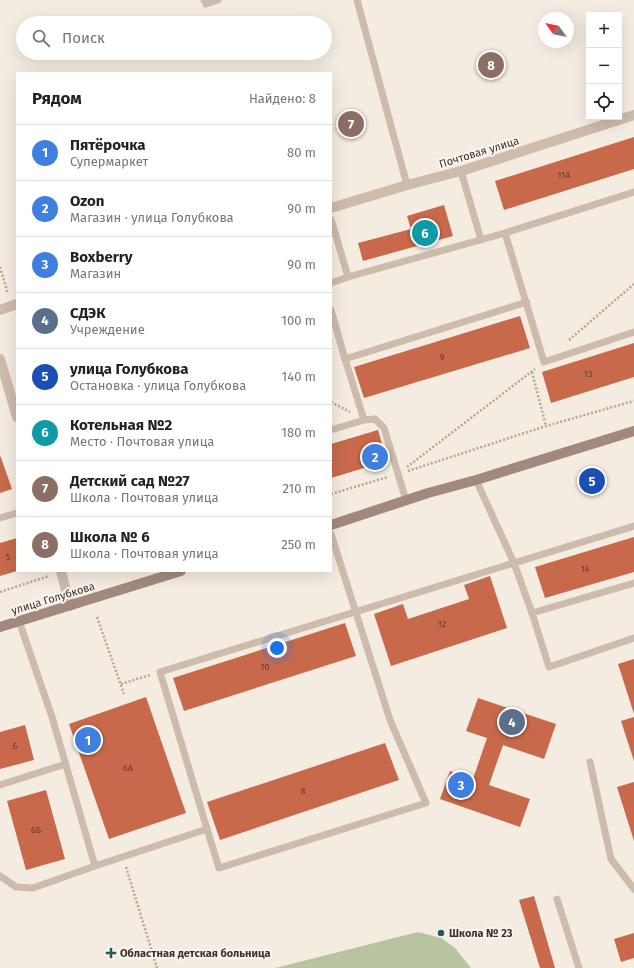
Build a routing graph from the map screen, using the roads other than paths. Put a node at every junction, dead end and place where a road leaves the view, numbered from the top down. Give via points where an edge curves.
1 (204, 0) edge
2 (218, 0) edge
3 (357, 0) edge
4 (634, 116) edge
5 (461, 171) junction
6 (407, 185) junction
7 (634, 192) edge
8 (332, 208) edge
9 (332, 222) edge
10 (505, 233) junction
11 (481, 240) junction
12 (348, 277) junction
13 (332, 283) edge
14 (527, 302) junction
15 (16, 304) edge
16 (0, 310) edge
17 (332, 314) edge
18 (634, 332) edge
19 (0, 359) edge
20 (345, 359) junction
21 (16, 413) edge
22 (364, 420) junction
23 (332, 430) edge
24 (634, 431) edge
25 (476, 480) junction
26 (406, 500) junction
27 (16, 513) edge
28 (0, 518) edge
29 (332, 525) edge
30 (634, 526) edge
31 (332, 537) edge
32 (514, 563) junction
33 (61, 572) edge
34 (178, 572) edge
35 (634, 583) edge
36 (70, 606) junction
37 (356, 612) junction
38 (532, 613) junction
39 (20, 621) junction
40 (0, 627) edge
41 (634, 638) edge
42 (590, 762) dead end
43 (66, 764) junction
44 (0, 785) edge
45 (207, 829) junction
46 (95, 866) junction
47 (0, 876) edge
48 (634, 889) edge
49 (557, 899) dead end
50 (579, 968) edge

1 - 2 lane via 206,4
3 - 6 lane
4 - 5 street, Почтовая улица
5 - 6 street, Почтовая улица
5 - 11 lane
6 - 8 street, Почтовая улица
7 - 10 lane
9 - 12 lane
10 - 11 lane
10 - 14 lane
11 - 12 lane
12 - 13 lane
14 - 18 lane via 544,362
14 - 20 lane
15 - 16 street
17 - 20 lane
19 - 21 street
20 - 22 lane
22 - 23 lane
22 - 26 lane via 375,419 384,428
24 - 25 main road
25 - 26 main road
25 - 32 lane
26 - 29 main road
27 - 28 lane
30 - 32 lane
31 - 37 lane
32 - 37 lane
32 - 38 lane
33 - 36 street
34 - 36 main road, улица Голубкова
35 - 38 lane
36 - 39 main road, улица Голубкова
37 - 45 lane via 160,672
37 - 45 lane via 390,720 426,803 219,868
38 - 41 lane via 549,667
39 - 40 main road, улица Голубкова
39 - 43 lane
42 - 48 lane via 611,859
43 - 44 lane
43 - 46 lane
45 - 46 lane
46 - 47 lane via 33,888 16,887
49 - 50 lane

